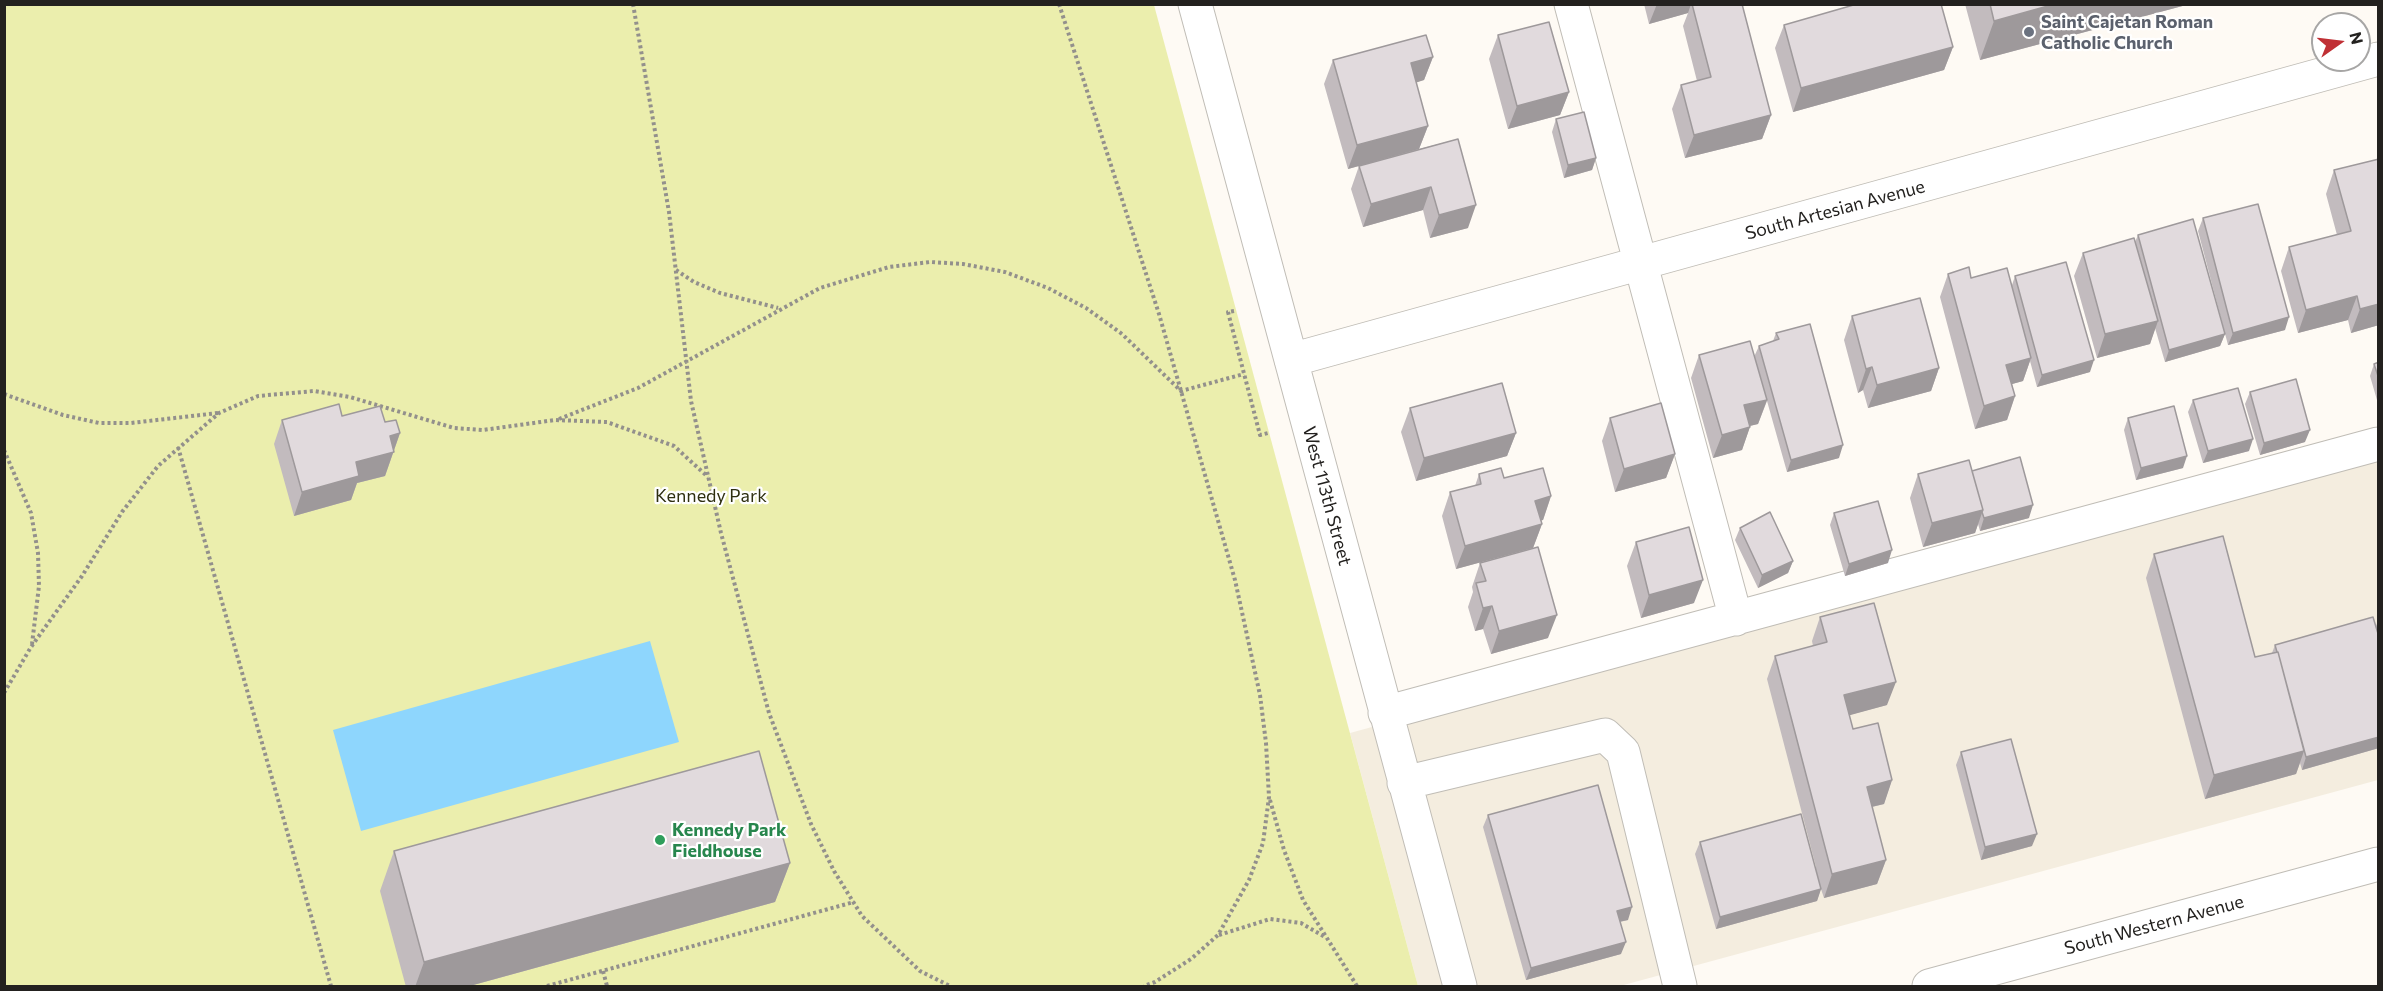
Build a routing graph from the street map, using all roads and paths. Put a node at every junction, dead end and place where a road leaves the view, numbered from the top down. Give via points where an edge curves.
1 (633, 4) edge
2 (1059, 4) edge
3 (1196, 4) edge
4 (1571, 4) edge
5 (2379, 59) edge
6 (1641, 264) junction
7 (675, 270) junction
8 (779, 308) junction
9 (1241, 309) dead end
10 (1291, 360) junction
11 (686, 363) junction
12 (1244, 374) junction
13 (1181, 391) junction
14 (4, 394) edge
15 (219, 413) junction
16 (555, 420) junction
17 (1272, 432) dead end
18 (2379, 444) edge
19 (178, 447) junction
20 (4, 450) edge
21 (708, 478) junction
22 (1736, 619) junction
23 (32, 647) junction
24 (4, 693) edge
25 (1386, 713) junction
26 (1404, 783) junction
27 (1269, 797) junction
28 (2379, 864) edge
29 (854, 902) junction
30 (1218, 935) junction
31 (1326, 938) junction
32 (603, 971) junction
33 (331, 987) edge
34 (547, 987) edge
35 (607, 987) edge
36 (950, 987) edge
37 (1144, 987) edge
38 (1356, 987) edge
39 (1460, 987) edge
40 (1680, 987) edge
41 (1929, 987) edge

1 - 7 path via 669,212
2 - 13 path
3 - 10 street, West 113th Street
4 - 6 street
5 - 6 street, South Artesian Avenue
6 - 10 street, South Artesian Avenue
6 - 22 street
7 - 8 path via 720,293
7 - 11 path
8 - 11 path
8 - 13 path via 820,288 889,267 941,263 1005,272 1086,308 1122,334
9 - 12 path via 1228,312
10 - 25 street, West 113th Street
11 - 16 path via 638,388
11 - 21 path
12 - 13 path
12 - 17 path via 1260,435
13 - 27 path via 1235,580 1260,694
14 - 15 path via 99,423
15 - 16 path via 258,396 314,391 350,397 454,428 483,430
15 - 19 path
16 - 21 path via 607,422 635,430 674,446
18 - 22 street
19 - 23 path via 122,512
19 - 33 path
20 - 23 path via 31,513 38,553 39,586
21 - 29 path via 769,713 811,824
22 - 25 street
23 - 24 path
25 - 26 street, West 113th Street
26 - 39 street, West 113th Street
26 - 40 street via 1605,735 1623,752
27 - 30 path via 1263,843 1249,880
27 - 31 path via 1303,900
28 - 41 street, South Western Avenue
29 - 32 path
29 - 36 path via 862,916 895,949 920,970
30 - 31 path via 1270,919 1301,923
30 - 37 path via 1191,959
31 - 38 path
32 - 34 path
32 - 35 path

